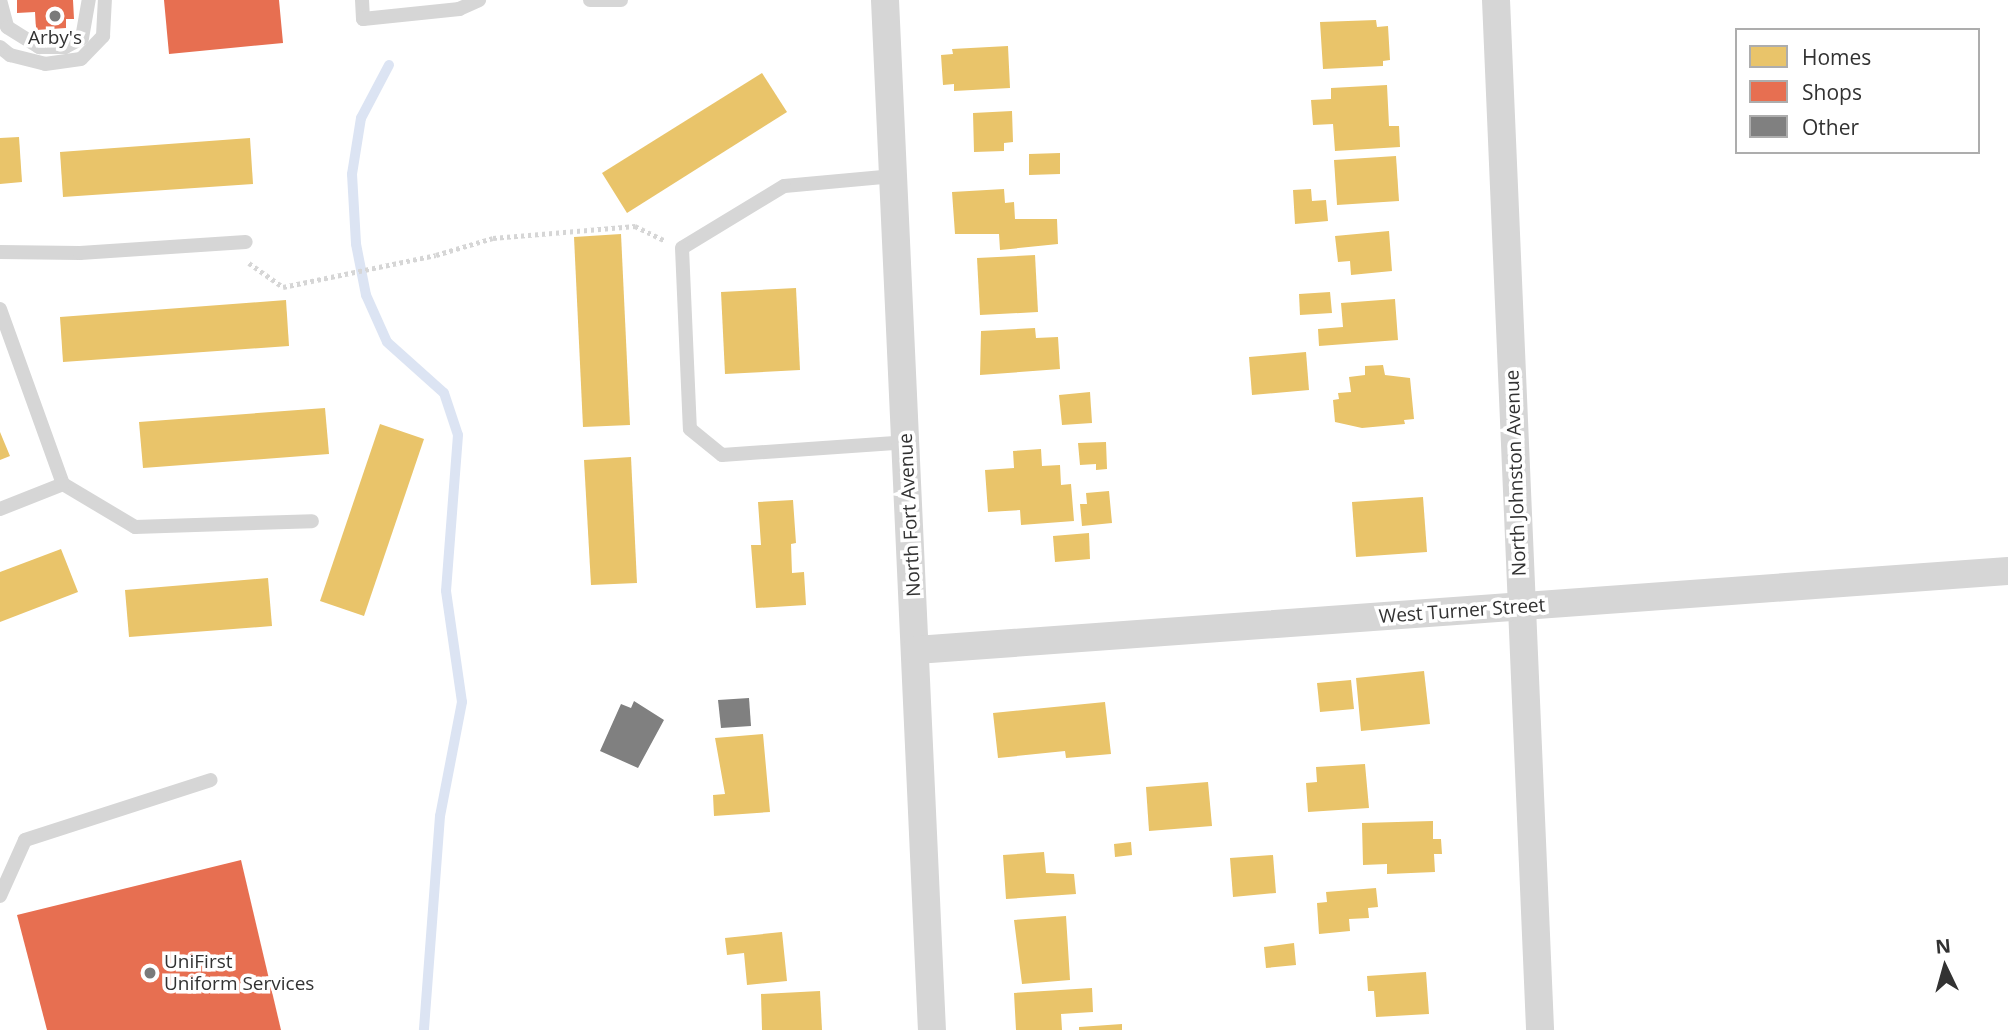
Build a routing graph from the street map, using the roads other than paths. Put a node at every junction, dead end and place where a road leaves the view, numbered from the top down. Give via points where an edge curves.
1 (0, 0) edge
2 (89, 0) edge
3 (105, 0) edge
4 (362, 0) edge
5 (479, 0) edge
6 (590, 0) edge
7 (621, 0) edge
8 (885, 0) edge
9 (1496, 0) edge
10 (0, 47) edge
11 (894, 176) junction
12 (246, 242) road end
13 (0, 252) edge
14 (0, 309) edge
15 (906, 442) junction
16 (63, 484) junction
17 (0, 509) edge
18 (312, 521) dead end
19 (2008, 571) edge
20 (1521, 607) junction
21 (916, 650) junction
22 (211, 780) dead end
23 (0, 896) edge
24 (932, 1030) edge
25 (1541, 1030) edge

1 - 2 lane via 7,27 39,47 65,47 82,38
3 - 10 lane via 103,36 80,59 45,64 10,55
4 - 5 lane via 363,19 459,9
6 - 7 lane
8 - 11 street, North Fort Avenue
9 - 20 street, North Johnston Avenue
11 - 15 street, North Fort Avenue
11 - 15 lane via 784,186 682,248 690,429 723,455
12 - 13 lane via 80,253
14 - 16 lane
15 - 21 street, North Fort Avenue
16 - 17 lane
16 - 18 lane via 135,527
19 - 20 street, West Turner Street
20 - 21 street, West Turner Street
20 - 25 street, North Johnston Avenue
21 - 24 street, North Fort Avenue
22 - 23 lane via 25,840

